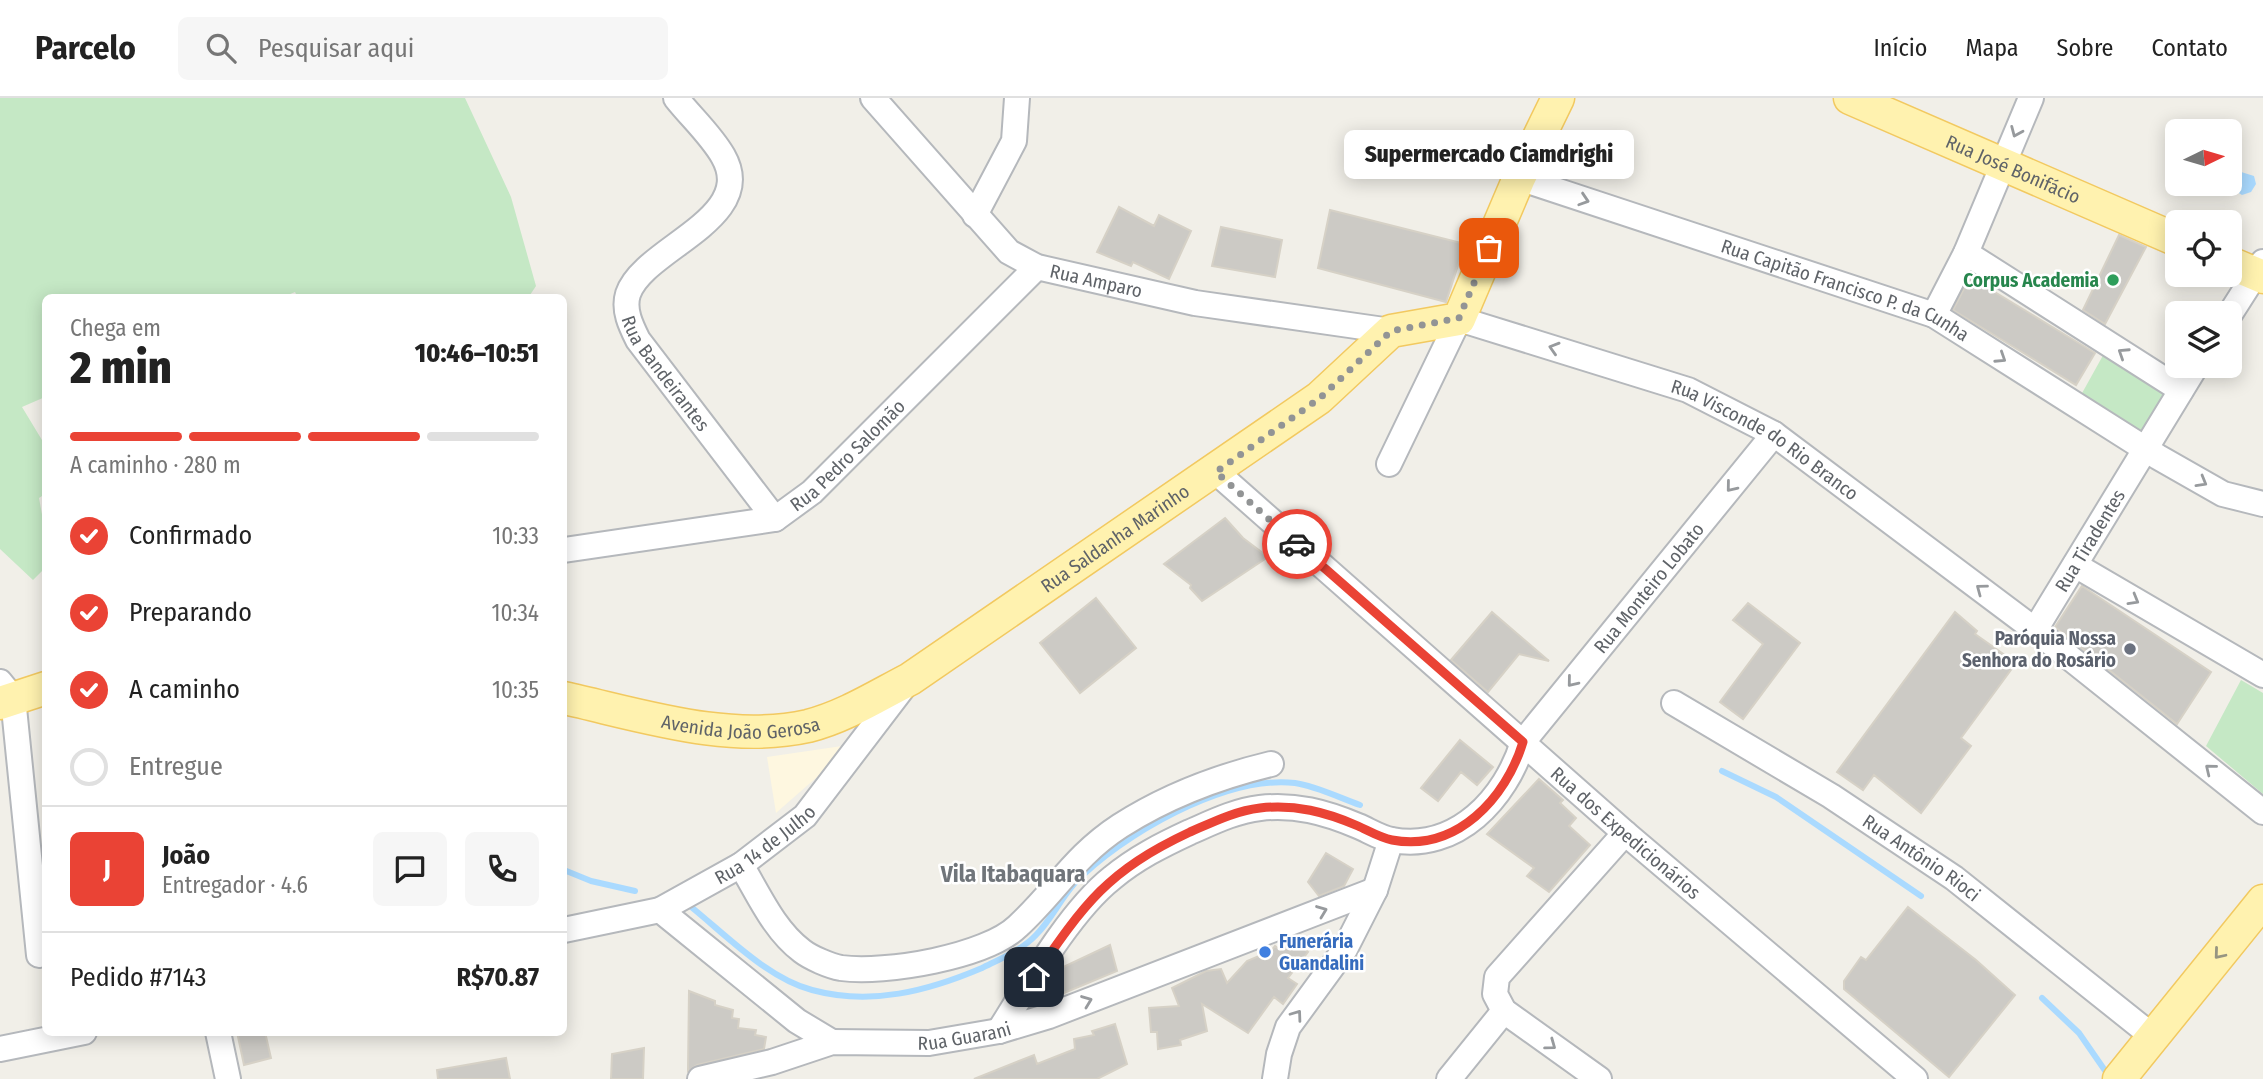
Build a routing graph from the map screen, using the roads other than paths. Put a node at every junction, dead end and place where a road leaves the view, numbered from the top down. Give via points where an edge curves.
1 (676, 98) edge
2 (873, 98) edge
3 (1017, 98) edge
4 (1558, 98) edge
5 (1850, 98) edge
6 (2031, 98) edge
7 (2002, 165) junction
8 (1519, 178) junction
9 (975, 215) junction
10 (2165, 235) edge
11 (1966, 253) junction
12 (1037, 267) junction
13 (2253, 269) edge
14 (2237, 301) edge
15 (1934, 315) junction
16 (1459, 318) junction
17 (1391, 331) junction
18 (2188, 378) edge
19 (2181, 390) junction
20 (1774, 434) junction
21 (2146, 450) junction
22 (1389, 464) dead end
23 (1216, 472) junction
24 (2263, 504) edge
25 (775, 519) junction
26 (567, 550) edge
27 (2075, 565) junction
28 (2035, 630) junction
29 (2263, 674) edge
30 (910, 679) junction
31 (42, 689) edge
32 (4, 694) edge
33 (567, 699) edge
34 (1674, 703) dead end
35 (1523, 742) junction
36 (1271, 764) dead end
37 (1171, 799) junction
38 (2263, 811) edge
39 (1203, 821) junction
40 (1625, 833) junction
41 (1391, 840) junction
42 (741, 865) junction
43 (38, 880) edge
44 (1375, 890) junction
45 (2263, 901) edge
46 (660, 911) junction
47 (567, 929) edge
48 (38, 955) dead end
49 (1504, 1011) junction
50 (999, 1031) junction
51 (2151, 1035) junction
52 (64, 1036) edge
53 (219, 1036) edge
54 (832, 1042) junction
55 (0, 1049) edge
56 (228, 1079) edge
57 (700, 1079) edge
58 (1275, 1079) edge
59 (1449, 1079) edge
60 (1599, 1079) edge
61 (1915, 1079) edge
62 (2119, 1079) edge

1 - 25 street, Rua Bandeirantes via 724,158 729,181 724,200 710,219 636,277 627,296 628,321
2 - 9 street, Rua Amparo
3 - 9 street via 1014,141
4 - 8 main road
5 - 7 main road, Rua José Bonifácio
6 -> 7 street
7 - 10 main road, Rua José Bonifácio
7 - 11 street
8 -> 15 street, Rua Capitão Francisco P. da Cunha
8 - 16 main road
9 - 12 street, Rua Amparo via 1009,252
11 - 15 street
19 -> 11 street
12 - 17 street, Rua Amparo via 1195,303
12 - 25 street, Rua Pedro Salomão via 812,492
13 - 14 street
15 -> 21 street, Rua Capitão Francisco P. da Cunha
16 - 17 main road
20 -> 16 street, Rua Visconde do Rio Branco via 1688,390
16 - 22 street
17 - 23 main road, Rua Saldanha Marinho via 1320,398
18 - 19 street
19 - 21 street, Rua Tiradentes
28 -> 20 street, Rua Visconde do Rio Branco
20 -> 35 street, Rua Monteiro Lobato
21 -> 24 street, Rua Capitão Francisco P. da Cunha via 2223,494
21 - 27 street, Rua Tiradentes
23 - 30 main road, Rua Saldanha Marinho
23 - 35 street, Rua dos Expedicionários
25 - 26 street, Rua Pedro Salomão
27 - 28 street, Rua Tiradentes
27 -> 29 street
38 -> 28 street, Rua Visconde do Rio Branco
30 - 33 main road, Avenida João Gerosa via 818,722 744,731 683,724
30 - 42 street, Rua 14 de Julho via 805,816
31 - 32 main road
32 - 43 street
34 - 51 street, Rua Antônio Rioci via 1831,796 1954,878
35 - 40 street, Rua dos Expedicionários
35 - 41 street, Rua Monteiro Lobato via 1514,771 1464,828 1417,841
36 - 37 street
37 - 39 street
37 - 42 street via 1118,827 1076,860 1018,927 996,943 962,956 875,969 839,968 803,952 776,924
39 - 41 street via 1291,806 1322,812
39 - 50 street via 1110,879 1076,916
40 - 49 street via 1497,977 1495,994
40 - 61 street, Rua dos Expedicionários
41 - 44 street
42 - 46 street, Rua 14 de Julho
43 - 48 street
50 -> 44 street, Rua Guarani via 1049,1016
58 -> 44 street via 1288,1027 1345,949
45 -> 51 main road
46 - 47 street, Rua 14 de Julho
46 - 54 street via 797,1021
49 - 59 street
49 -> 60 street
50 - 54 street, Rua Guarani via 929,1043
51 - 62 main road
52 - 55 street
53 - 56 street
54 - 57 street, Rua Guarani

